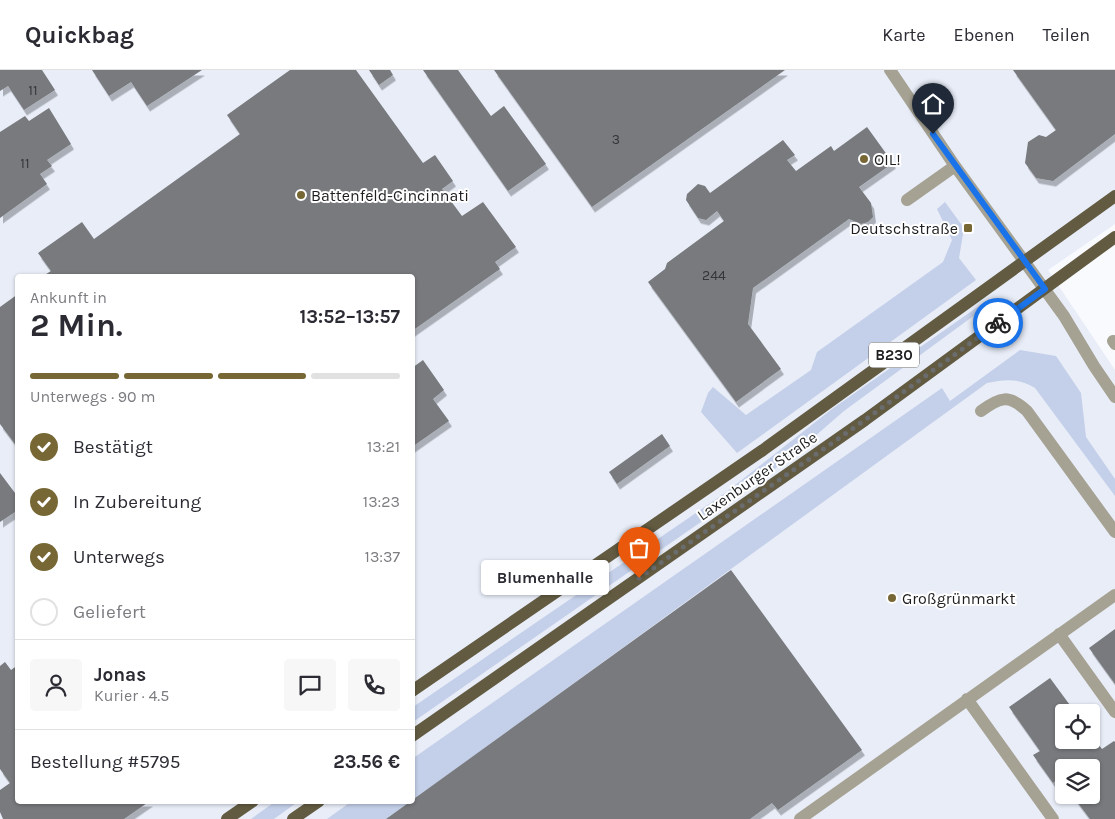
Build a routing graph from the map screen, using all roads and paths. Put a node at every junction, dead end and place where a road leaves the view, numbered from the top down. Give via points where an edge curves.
1 (890, 70) edge
2 (955, 166) junction
3 (1115, 196) edge
4 (907, 200) dead end
5 (1115, 237) edge
6 (1025, 261) junction
7 (1045, 289) junction
8 (1115, 398) edge
9 (981, 411) dead end
10 (1115, 532) edge
11 (1115, 595) edge
12 (1059, 634) junction
13 (415, 689) edge
14 (967, 699) junction
15 (1115, 712) edge
16 (415, 734) edge
17 (249, 804) edge
18 (315, 804) edge
19 (227, 819) edge
20 (293, 819) edge
21 (800, 819) edge
22 (1053, 819) edge

1 - 2 street
2 - 4 street
2 - 6 street
3 - 6 main road, Laxenburger Straße / B230
5 - 7 main road, Laxenburger Straße / B230
6 - 7 street
6 - 13 main road, Laxenburger Straße / B230 via 763,450
7 - 8 street
7 - 16 main road, Laxenburger Straße / B230 via 857,426
9 - 10 street via 1003,399 1016,400 1027,410
11 - 12 street
12 - 14 street
12 - 15 street
14 - 21 street
14 - 22 street
17 - 19 main road
18 - 20 main road

